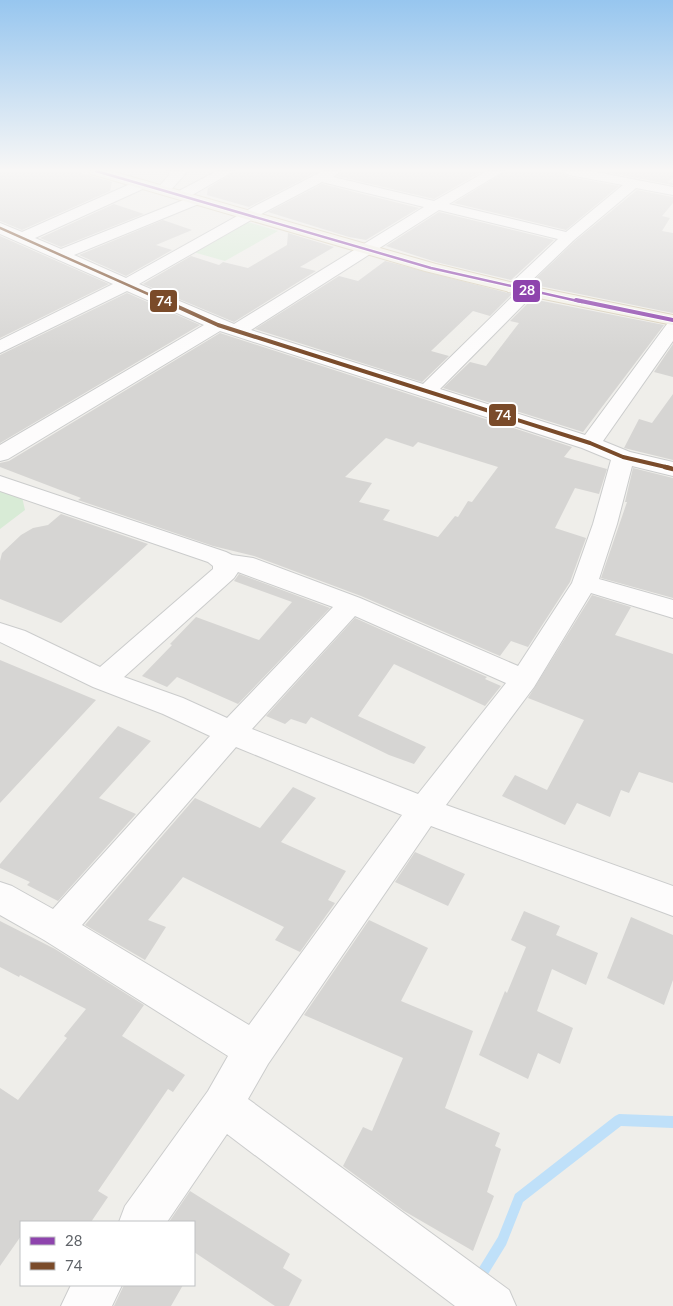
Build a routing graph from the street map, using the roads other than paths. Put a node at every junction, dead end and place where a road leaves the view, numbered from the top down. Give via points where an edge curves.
1 (9, 232) edge
2 (35, 232) edge
3 (113, 232) edge
4 (223, 232) edge
5 (305, 232) edge
6 (393, 232) edge
7 (548, 232) edge
8 (575, 232) edge
9 (569, 237) junction
10 (22, 238) junction
11 (364, 250) junction
12 (61, 255) junction
13 (127, 284) junction
14 (521, 290) junction
15 (673, 320) edge
16 (227, 328) junction
17 (673, 328) edge
18 (0, 347) edge
19 (426, 392) junction
20 (590, 443) junction
21 (0, 454) edge
22 (623, 457) junction
23 (673, 469) edge
24 (0, 483) edge
25 (226, 563) junction
26 (585, 583) junction
27 (351, 604) junction
28 (673, 609) edge
29 (0, 632) edge
30 (103, 680) junction
31 (524, 680) junction
32 (230, 733) junction
33 (424, 810) junction
34 (0, 897) edge
35 (673, 901) edge
36 (57, 929) junction
37 (254, 1050) junction
38 (222, 1104) junction
39 (143, 1221) edge
40 (97, 1286) edge
41 (478, 1295) edge
42 (84, 1306) edge

1 - 10 street
2 - 10 street
3 - 12 street
4 - 13 street
5 - 11 main road
6 - 11 street
7 - 9 street
8 - 9 street
9 - 14 street
10 - 12 street
11 - 14 main road
11 - 16 street
12 - 13 street
13 - 16 street
13 - 18 street
14 - 15 main road
14 - 19 street
16 - 19 street
16 - 21 street
17 - 20 street
19 - 20 street
20 - 22 street
22 - 23 street
22 - 26 street via 606,524
24 - 25 street via 217,557
25 - 27 street via 244,564
25 - 30 street via 225,572
26 - 28 street
26 - 31 street
27 - 31 street
27 - 32 street
29 - 30 street
30 - 32 street via 173,706
31 - 33 street
32 - 33 street
32 - 36 street
33 - 35 street
33 - 37 street
34 - 36 street
36 - 37 street
37 - 38 street
38 - 39 street
38 - 41 street
40 - 42 street

